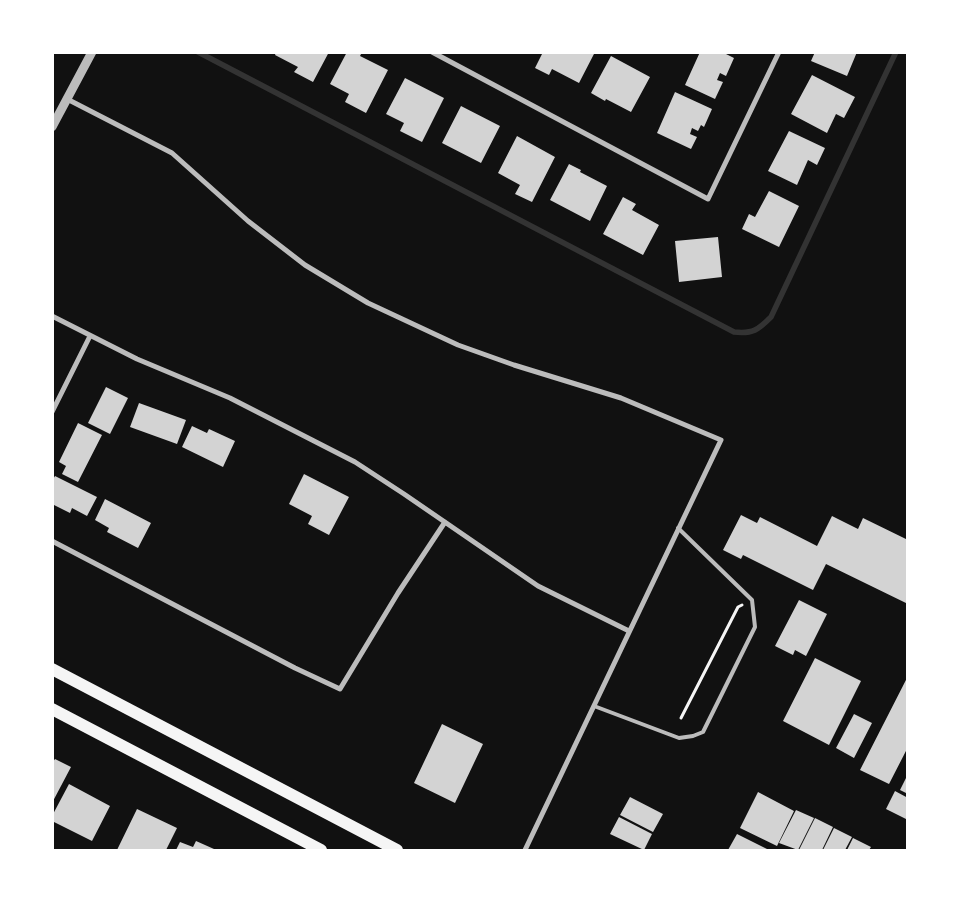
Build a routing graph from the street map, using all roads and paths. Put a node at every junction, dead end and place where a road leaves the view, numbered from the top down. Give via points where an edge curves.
1 (92, 52) edge
2 (779, 52) edge
3 (437, 54) edge
4 (67, 99) junction
5 (53, 124) edge
6 (52, 316) edge
7 (90, 336) junction
8 (52, 412) edge
9 (445, 522) junction
10 (678, 528) junction
11 (52, 541) edge
12 (752, 600) junction
13 (629, 631) junction
14 (52, 670) edge
15 (594, 706) junction
16 (52, 709) edge
17 (681, 718) dead end
18 (321, 850) edge
19 (397, 850) edge
20 (525, 850) edge

1 - 4 street
2 - 3 street via 708,199
4 - 5 street
4 - 10 street via 172,153 248,221 298,260 368,303 458,345 621,398 721,440
6 - 7 street
7 - 8 street
7 - 9 street via 230,398 355,462
9 - 11 street via 398,592 340,689
9 - 13 street via 538,586
10 - 12 lane
10 - 13 street
12 - 15 lane via 755,627 703,732 679,738
12 - 17 path via 738,607
13 - 15 street
14 - 19 main road
15 - 20 street
16 - 18 main road

